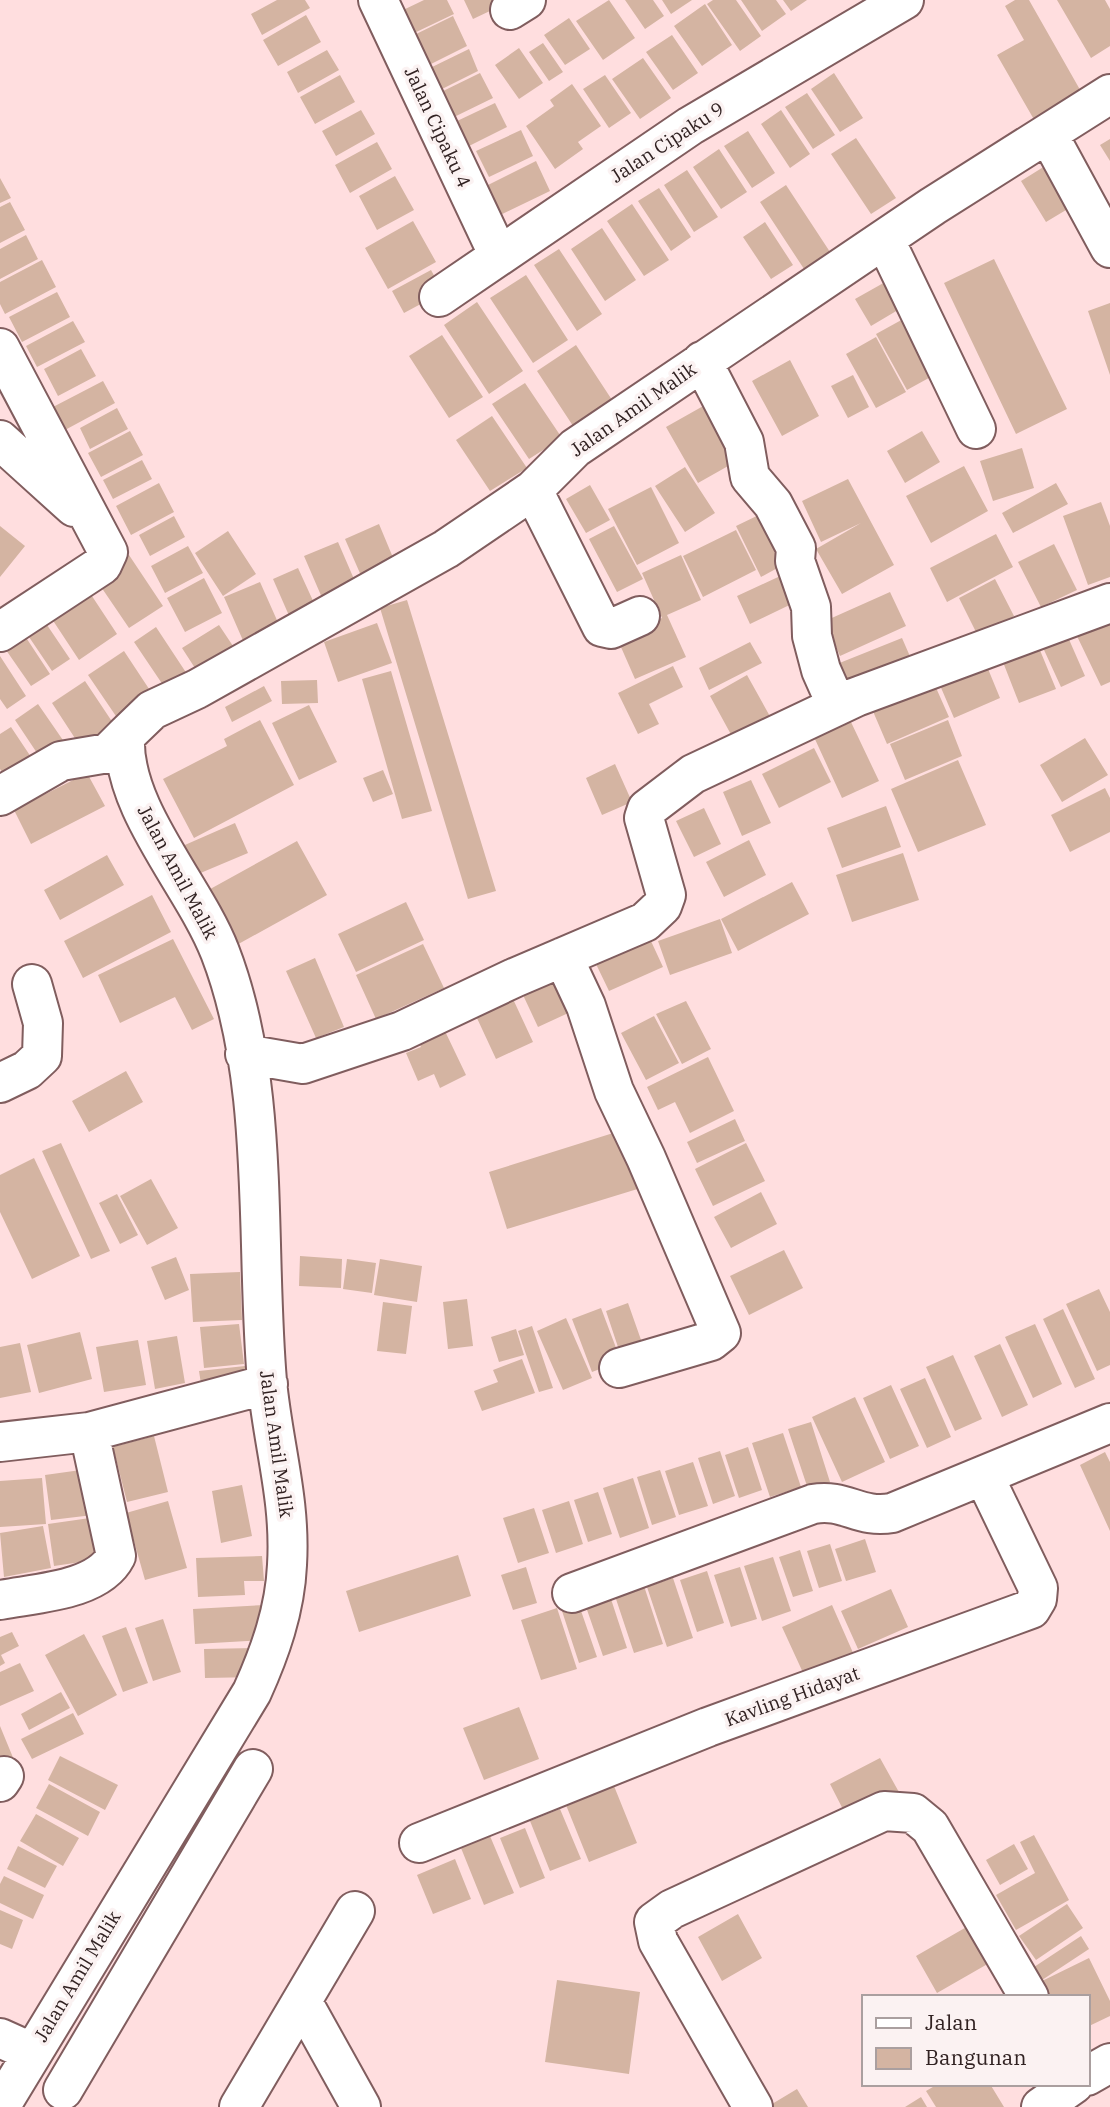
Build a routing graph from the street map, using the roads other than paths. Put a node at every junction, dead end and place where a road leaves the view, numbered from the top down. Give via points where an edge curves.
1 (378, 0) edge
2 (904, 0) edge
3 (1110, 94) edge
4 (1048, 134) junction
5 (885, 240) junction
6 (1110, 248) edge
7 (498, 254) junction
8 (439, 297) dead end
9 (0, 348) edge
10 (702, 361) junction
11 (976, 429) dead end
12 (0, 440) edge
13 (533, 490) junction
14 (93, 524) junction
15 (1110, 603) edge
16 (640, 616) dead end
17 (0, 632) edge
18 (837, 706) junction
19 (125, 736) junction
20 (0, 796) edge
21 (563, 957) junction
22 (32, 984) dead end
23 (245, 1054) junction
24 (0, 1083) edge
25 (620, 1368) dead end
26 (268, 1384) junction
27 (1110, 1423) edge
28 (89, 1432) junction
29 (0, 1442) edge
30 (984, 1476) junction
31 (572, 1593) dead end
32 (0, 1600) edge
33 (253, 1769) dead end
34 (419, 1843) dead end
35 (355, 1911) dead end
36 (1028, 1995) edge
37 (302, 2001) junction
38 (16, 2045) edge
39 (1110, 2063) edge
40 (1089, 2075) edge
41 (1074, 2086) edge
42 (1078, 2086) edge
43 (68, 2101) edge
44 (744, 2104) edge
45 (0, 2107) edge
46 (239, 2107) edge
47 (361, 2107) edge
48 (1041, 2107) edge
49 (1088, 2107) edge

1 - 7 street, Jalan Cipaku 4
2 - 7 street, Jalan Cipaku 9 via 690,126
3 - 4 street, Jalan Amil Malik
4 - 5 street, Jalan Amil Malik
4 - 6 street
5 - 10 street, Jalan Amil Malik
5 - 11 street
7 - 8 street, Jalan Cipaku 9
9 - 14 street
10 - 13 street, Jalan Amil Malik via 575,448
10 - 18 street via 744,442 750,477 773,504 796,548 794,557 808,594 812,636
12 - 14 street
13 - 16 street via 601,627 611,629
13 - 19 street, Jalan Amil Malik via 388,583 152,710
14 - 17 street via 108,552 106,560
15 - 18 street
18 - 21 street via 693,774 647,809 645,826 666,895 662,906 645,922
19 - 20 street via 108,753 61,761
19 - 23 street, Jalan Amil Malik via 128,776 219,950 240,1014
21 - 23 street via 402,1031 303,1064
21 - 25 street via 586,1006 614,1091 721,1334 712,1341
22 - 24 street via 43,1023 42,1056 27,1070
23 - 26 street, Jalan Amil Malik via 257,1153
26 - 28 street
26 - 38 street, Jalan Amil Malik via 289,1510 287,1567 270,1654 222,1744
27 - 30 street
28 - 29 street
28 - 32 street via 116,1556 111,1566 92,1581
30 - 31 street via 880,1515 830,1501 813,1504
30 - 34 street, Kavling Hidayat via 1038,1588 1031,1609 708,1727
33 - 43 street
35 - 37 street
36 - 44 street via 930,1827 913,1813 884,1811 654,1922 658,1941
37 - 46 street
37 - 47 street
38 - 45 street, Jalan Amil Malik
39 - 40 street
41 - 48 street
42 - 49 street

